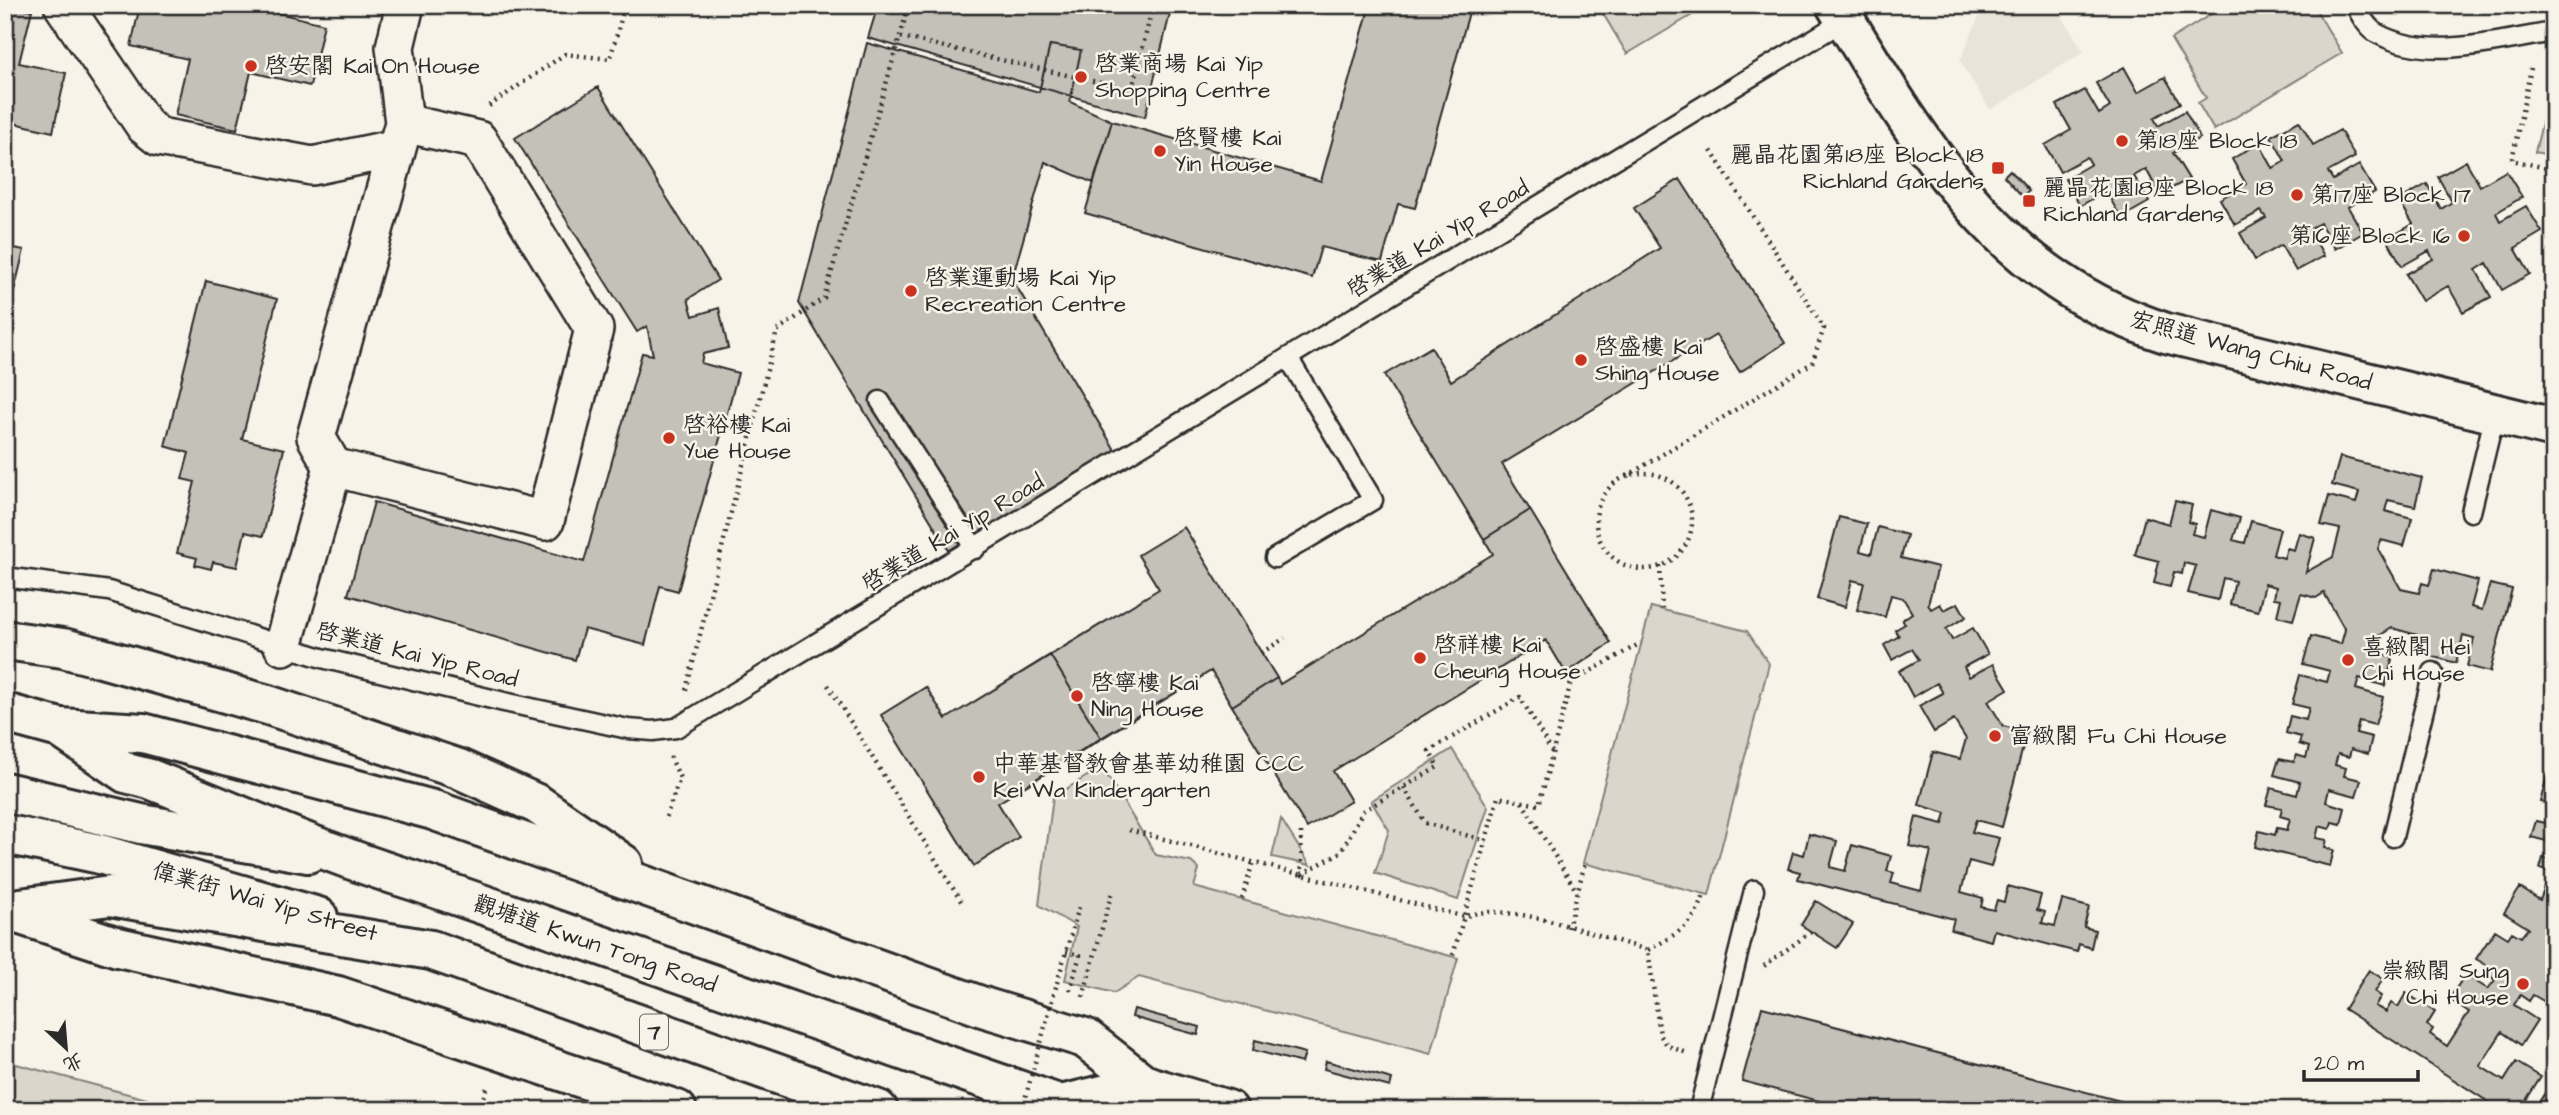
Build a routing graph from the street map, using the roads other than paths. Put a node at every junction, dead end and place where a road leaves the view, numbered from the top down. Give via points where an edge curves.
1 (63, 5) edge
2 (405, 5) edge
3 (2355, 5) edge
4 (1841, 13) edge
5 (2554, 32) edge
6 (400, 135) junction
7 (1289, 359) junction
8 (880, 401) dead end
9 (2496, 414) junction
10 (2554, 428) edge
11 (333, 467) junction
12 (2471, 512) dead end
13 (975, 549) junction
14 (1275, 558) dead end
15 (5, 577) edge
16 (5, 640) edge
17 (283, 646) junction
18 (2433, 672) dead end
19 (5, 713) edge
20 (60, 727) junction
21 (5, 792) edge
22 (5, 834) edge
23 (2393, 837) dead end
24 (339, 858) junction
25 (649, 885) junction
26 (1754, 890) dead end
27 (7, 911) edge
28 (431, 950) junction
29 (1145, 1085) junction
30 (677, 1110) edge
31 (878, 1110) edge
32 (1228, 1110) edge
33 (1699, 1110) edge

1 - 6 street via 145,126 159,137 312,166
2 - 6 street via 395,47
3 - 5 lane via 2377,34 2436,49
4 - 7 lane, 啓業道 Kai Yip Road
4 - 9 main road, 宏照道 Wang Chiu Road via 1930,155 1967,201 2026,258 2084,298 2166,333
6 - 11 street via 316,437
6 - 11 street via 448,134 478,140 594,329 545,521
7 - 13 lane, 啓業道 Kai Yip Road
7 - 14 lane via 1373,500
8 - 13 lane
9 - 10 main road, 宏照道 Wang Chiu Road
9 - 12 lane
11 - 17 street
13 - 17 lane, 啓業道 Kai Yip Road via 676,728 653,731 614,726
15 - 17 lane, 啓業道 Kai Yip Road via 109,591
16 - 25 main road via 63,648 268,705 459,769 537,804
18 - 23 lane
19 - 20 main road, 觀塘道 Kwun Tong Road
20 - 24 main road, 觀塘道 Kwun Tong Road via 126,773 291,835
20 - 25 main road, 觀塘道 Kwun Tong Road via 143,733 433,810
21 - 24 main road, 偉業街 Wai Yip Street via 141,824
22 - 28 main road, 偉業街 Wai Yip Street via 100,854
24 - 29 main road, 觀塘道 Kwun Tong Road via 1061,1105
25 - 29 main road, 觀塘道 Kwun Tong Road via 986,1008 1085,1038
26 - 33 lane
27 - 28 main road, 7 via 110,896
27 - 30 main road via 118,947 338,996
28 - 31 main road, 7
29 - 32 main road, 觀塘道 Kwun Tong Road

